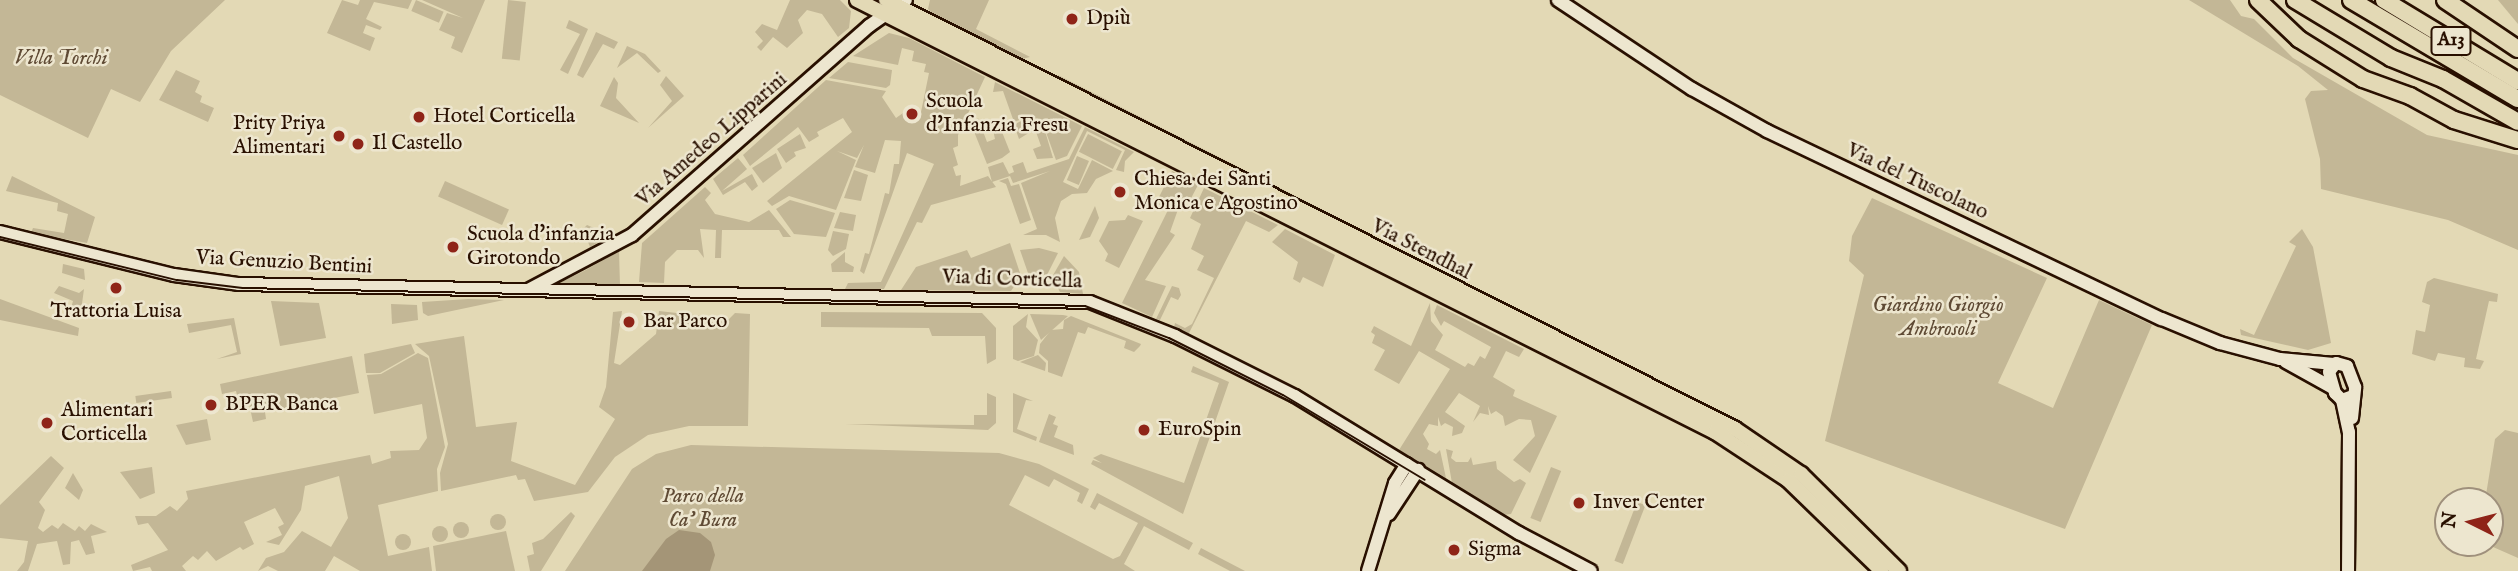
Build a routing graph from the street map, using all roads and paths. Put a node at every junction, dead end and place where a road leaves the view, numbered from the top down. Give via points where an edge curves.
1 (857, 0) edge
2 (1558, 0) edge
3 (2258, 0) edge
4 (2295, 0) edge
5 (2349, 0) edge
6 (2384, 0) edge
7 (2445, 0) edge
8 (896, 2) edge
9 (883, 15) junction
10 (2518, 50) edge
11 (2518, 81) edge
12 (2518, 99) edge
13 (2518, 122) edge
14 (2518, 140) edge
15 (0, 232) edge
16 (530, 289) junction
17 (2280, 359) junction
18 (2334, 364) junction
19 (2333, 388) junction
20 (2347, 398) junction
21 (1413, 467) junction
22 (1368, 571) edge
23 (1591, 571) edge
24 (1882, 571) edge
25 (1899, 571) edge
26 (2348, 571) edge

1 - 9 main road, Via Stendhal
2 - 17 street, Via del Tuscolano via 1692,89 1767,131 2162,319 2220,343
3 - 14 highway via 2309,46 2363,79 2410,96 2454,120
4 - 13 highway via 2391,58 2443,79
5 - 12 highway, A13
6 - 11 highway, A13
7 - 10 highway
8 - 9 street, Via Amedeo Lipparini
8 - 25 main road, Via Stendhal via 1735,429 1801,474
9 - 16 street, Via Amedeo Lipparini via 632,235
9 - 24 main road, Via Stendhal via 1722,436 1788,480
15 - 16 street, Via Genuzio Bentini via 174,275 231,283
16 - 21 street, Via di Corticella via 1090,302 1171,334 1285,391
17 - 18 street, Via del Tuscolano
17 - 19 street, Via del Tuscolano
18 - 19 street via 2329,372
18 - 20 street via 2347,366 2355,387
19 - 20 street
20 - 26 street
21 - 22 street via 1388,514
21 - 23 street, Via di Corticella via 1518,533

